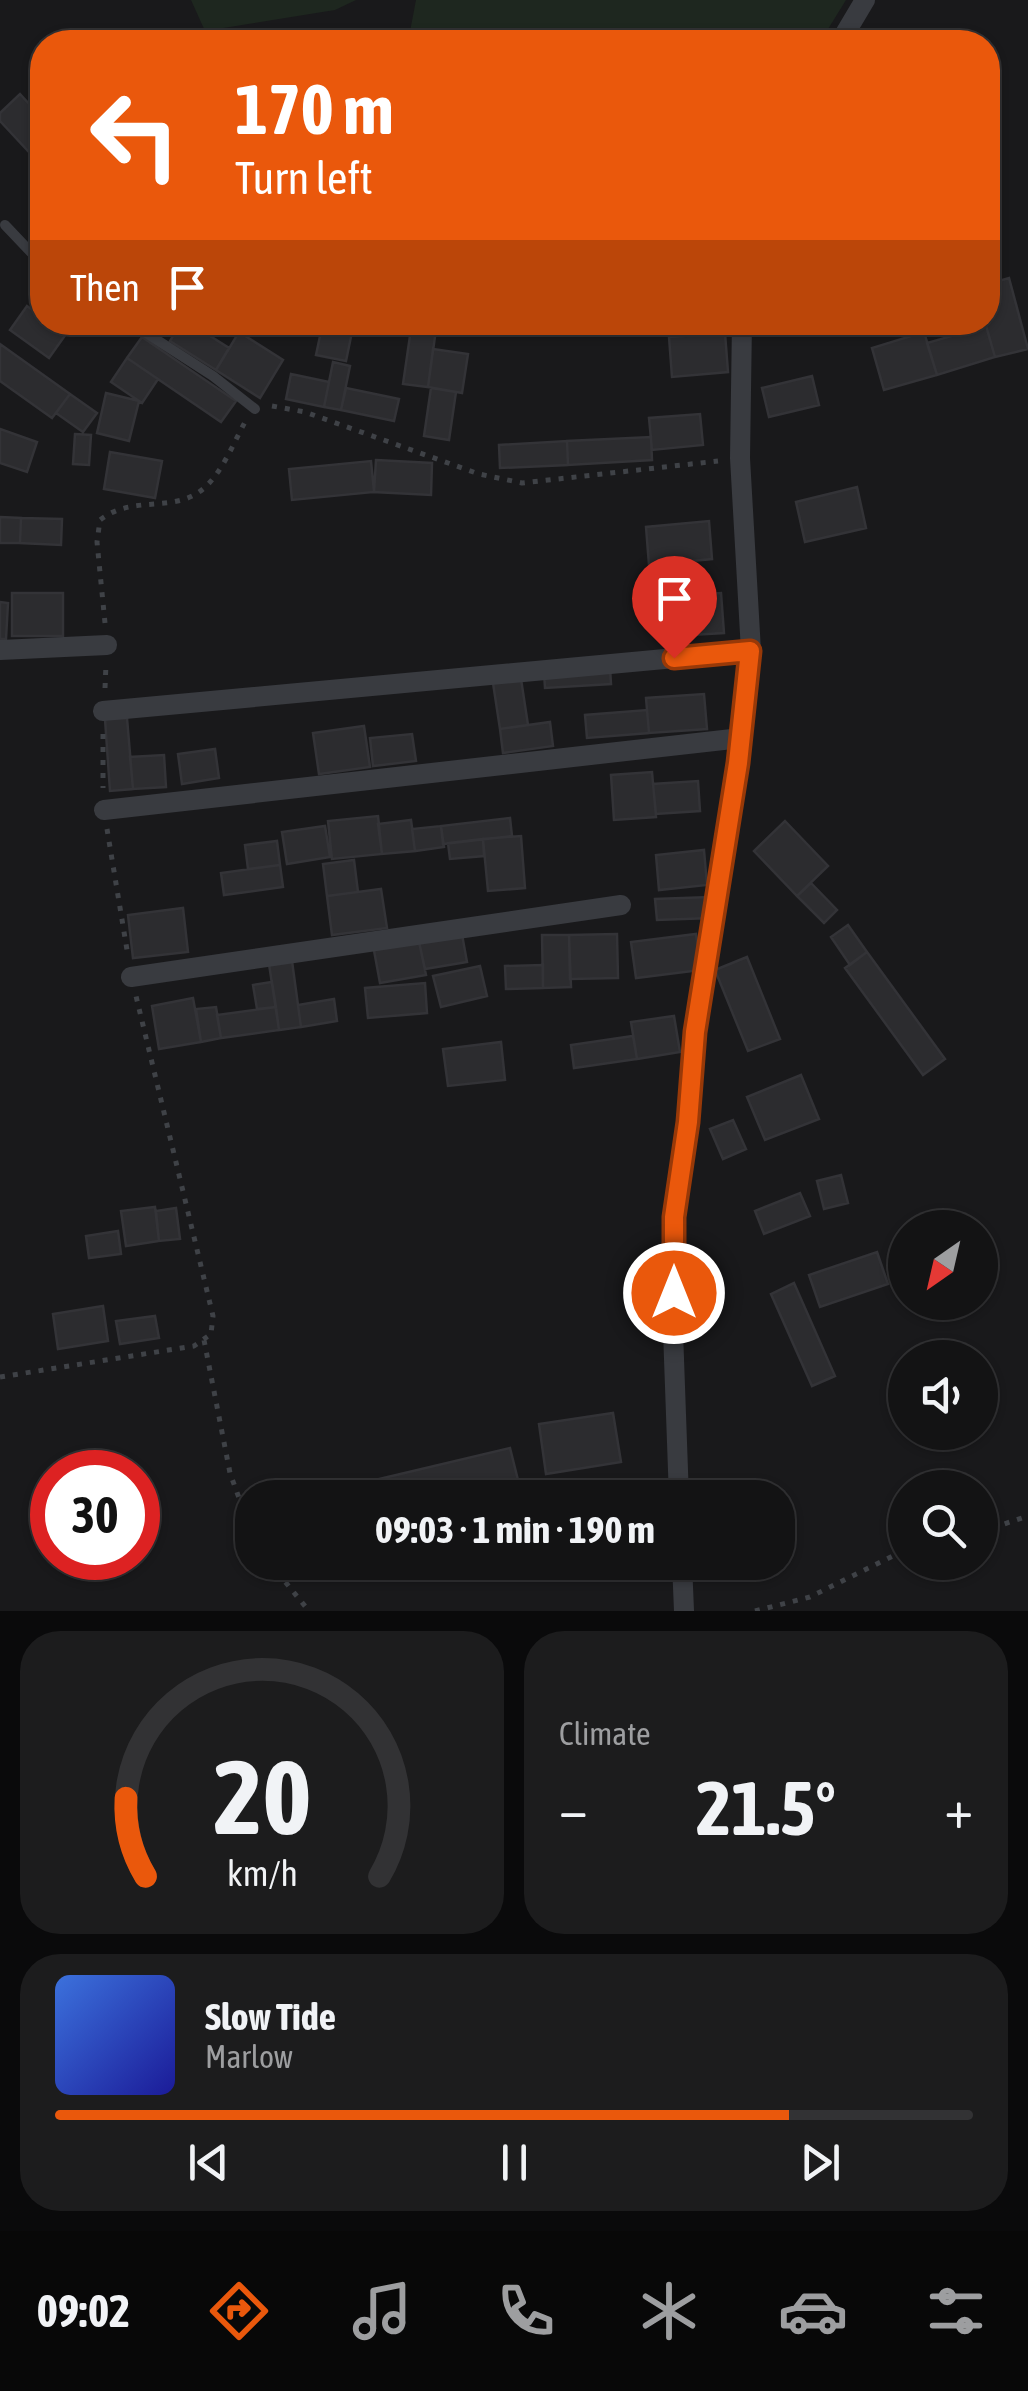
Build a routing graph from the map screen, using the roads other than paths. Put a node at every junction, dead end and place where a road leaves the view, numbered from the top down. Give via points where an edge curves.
1 (865, 0) edge
2 (847, 30) edge
3 (5, 225) dead end
4 (30, 251) edge
5 (149, 335) edge
6 (742, 335) edge
7 (255, 409) dead end
8 (107, 645) dead end
9 (0, 650) edge
10 (750, 651) junction
11 (103, 711) dead end
12 (741, 738) junction
13 (104, 810) dead end
14 (621, 905) dead end
15 (131, 977) dead end
16 (678, 1480) edge
17 (683, 1580) edge
18 (684, 1611) edge

1 - 2 street
3 - 4 lane
5 - 7 lane
6 - 10 street
8 - 9 street
10 - 11 street
10 - 12 street
12 - 13 street
12 - 16 street via 674,1217
14 - 15 street
17 - 18 street

